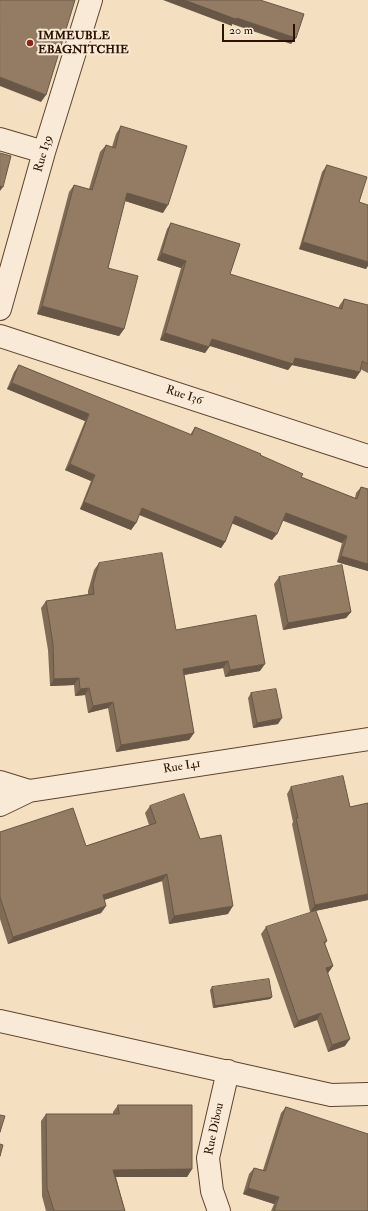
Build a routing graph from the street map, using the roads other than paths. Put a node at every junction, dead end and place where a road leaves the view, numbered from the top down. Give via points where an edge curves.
1 (92, 0) edge
2 (0, 139) edge
3 (44, 152) junction
4 (0, 309) edge
5 (0, 336) edge
6 (368, 456) edge
7 (368, 739) edge
8 (0, 782) edge
9 (29, 791) junction
10 (0, 805) edge
11 (0, 1020) edge
12 (228, 1071) junction
13 (368, 1094) edge
14 (219, 1211) edge

1 - 3 street, Rue I39
2 - 3 street
3 - 4 street, Rue I39
5 - 6 street, Rue I36
7 - 9 street, Rue I41
8 - 9 street
9 - 10 street, Rue I41
11 - 12 street
12 - 13 street via 331,1095
12 - 14 street, Rue Dibou via 208,1158 212,1191

